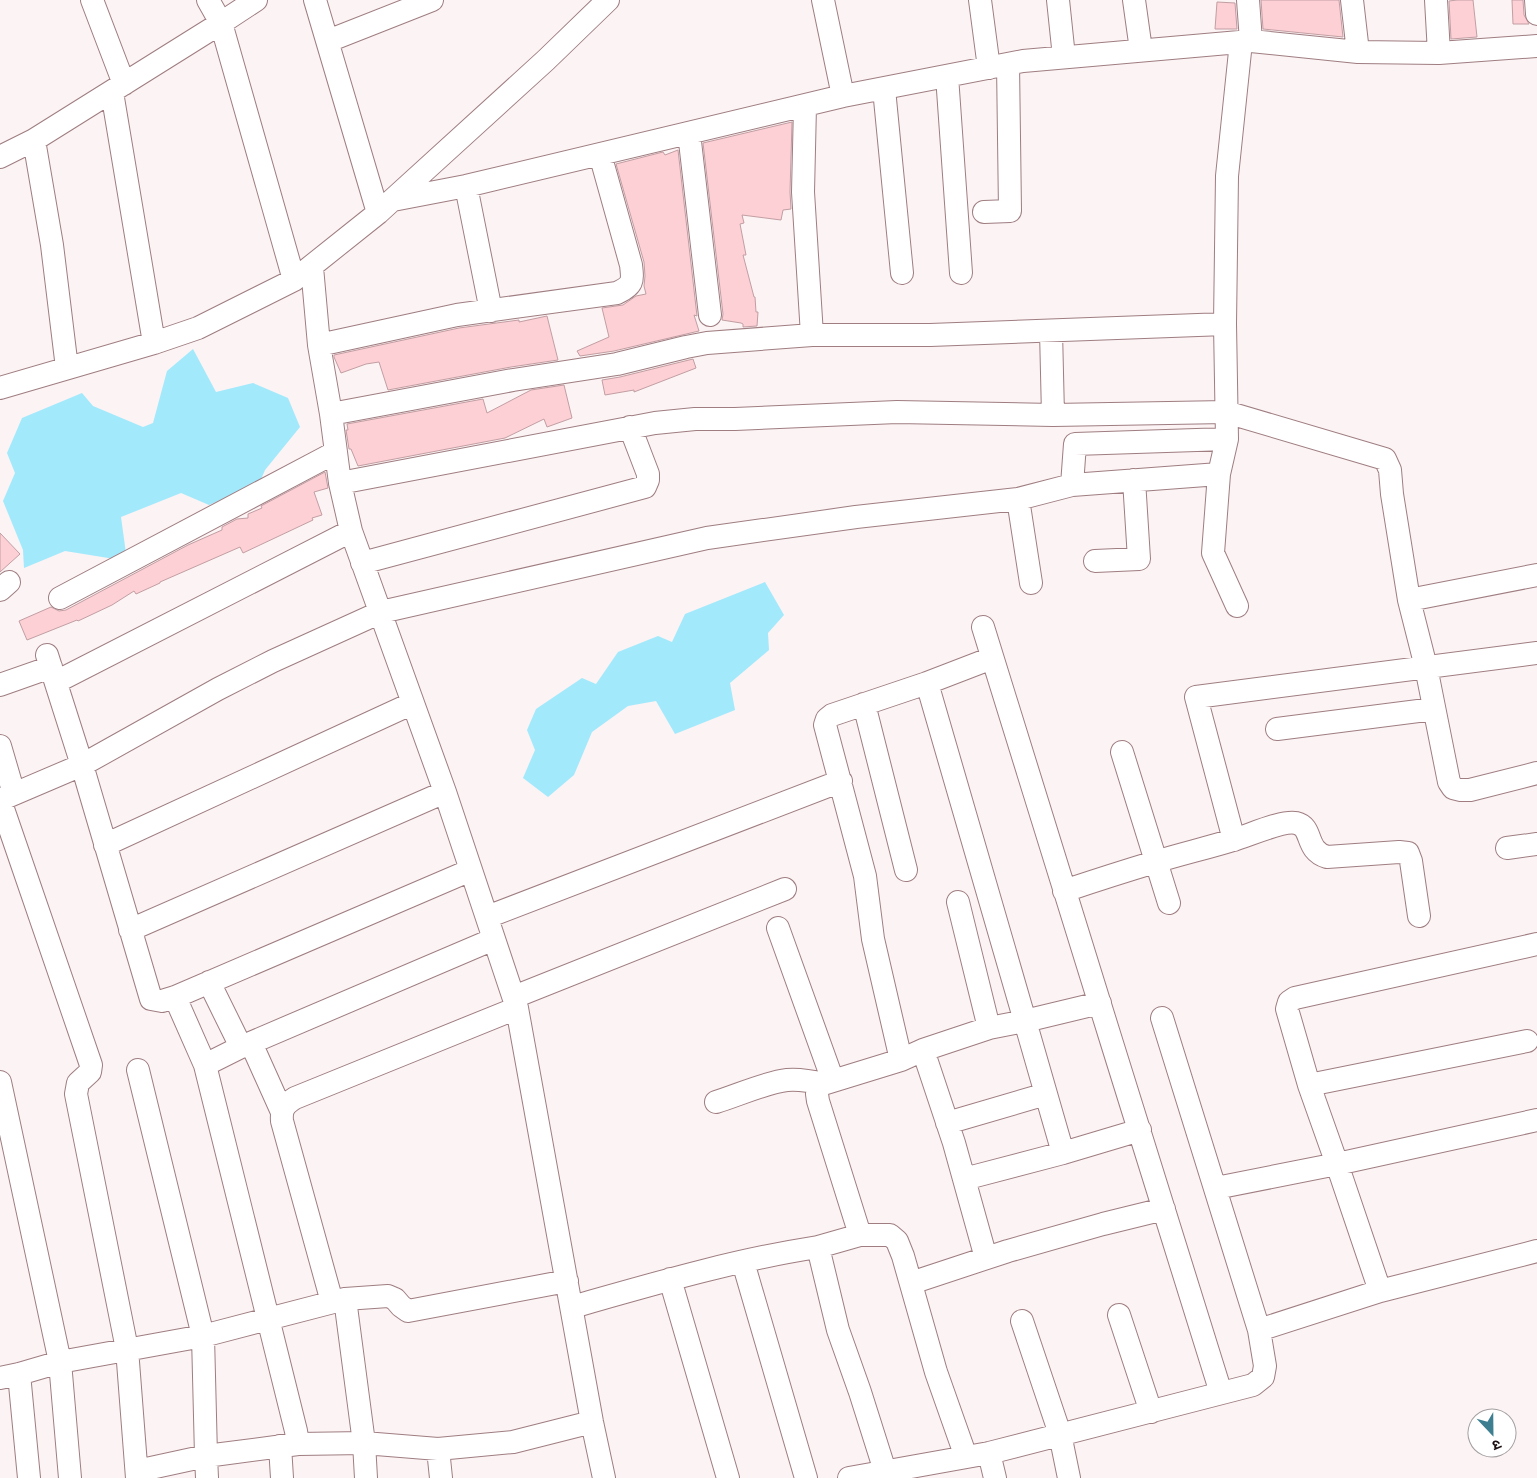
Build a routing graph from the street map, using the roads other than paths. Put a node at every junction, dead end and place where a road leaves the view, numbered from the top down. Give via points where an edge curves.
1 (208, 0) edge
2 (256, 0) edge
3 (315, 0) edge
4 (432, 0) edge
5 (823, 0) edge
6 (980, 0) edge
7 (1058, 0) edge
8 (1134, 0) edge
9 (1248, 0) edge
10 (1352, 0) edge
11 (1436, 0) edge
12 (1536, 0) edge
13 (94, 1) edge
14 (604, 1) edge
15 (1537, 14) edge
16 (221, 23) junction
17 (328, 41) junction
18 (1246, 41) junction
19 (1537, 46) edge
20 (1141, 50) junction
21 (1358, 52) junction
22 (1439, 53) junction
23 (1064, 57) junction
24 (999, 66) junction
25 (947, 76) junction
26 (118, 88) junction
27 (884, 89) junction
28 (843, 96) junction
29 (805, 106) junction
30 (689, 132) junction
31 (34, 140) junction
32 (600, 154) junction
33 (0, 156) edge
34 (466, 186) junction
35 (386, 206) junction
36 (984, 212) dead end
37 (312, 267) junction
38 (902, 273) dead end
39 (961, 273) dead end
40 (294, 280) junction
41 (491, 311) junction
42 (710, 315) dead end
43 (1225, 324) junction
44 (1051, 331) junction
45 (812, 335) junction
46 (154, 343) junction
47 (318, 345) junction
48 (67, 368) junction
49 (0, 388) edge
50 (1226, 412) junction
51 (331, 414) junction
52 (1053, 415) junction
53 (630, 427) junction
54 (1227, 439) junction
55 (336, 452) junction
56 (1218, 474) junction
57 (1134, 480) junction
58 (340, 483) junction
59 (1072, 485) junction
60 (1018, 499) junction
61 (351, 531) junction
62 (1095, 561) dead end
63 (362, 563) junction
64 (1537, 575) edge
65 (1031, 583) dead end
66 (60, 598) dead end
67 (1409, 600) junction
68 (1236, 606) dead end
69 (381, 612) junction
70 (983, 627) dead end
71 (1537, 653) edge
72 (992, 658) junction
73 (1426, 667) junction
74 (51, 668) junction
75 (926, 683) junction
76 (0, 685) edge
77 (413, 703) junction
78 (864, 704) junction
79 (1434, 710) junction
80 (1277, 729) dead end
81 (0, 746) edge
82 (1122, 752) dead end
83 (82, 765) junction
84 (1537, 774) edge
85 (841, 781) junction
86 (445, 792) junction
87 (5, 798) edge
88 (1234, 840) junction
89 (1537, 844) edge
90 (105, 845) junction
91 (1507, 848) dead end
92 (1155, 862) junction
93 (471, 870) junction
94 (906, 870) dead end
95 (785, 889) dead end
96 (1064, 891) junction
97 (958, 902) dead end
98 (1169, 903) dead end
99 (1419, 916) dead end
100 (487, 917) junction
101 (778, 928) dead end
102 (130, 930) junction
103 (494, 939) junction
104 (1537, 944) edge
105 (209, 982) junction
106 (175, 997) junction
107 (516, 1002) junction
108 (1100, 1003) junction
109 (1162, 1018) dead end
110 (1026, 1021) junction
111 (990, 1028) junction
112 (1527, 1041) dead end
113 (246, 1045) junction
114 (923, 1050) junction
115 (901, 1060) junction
116 (205, 1065) junction
117 (138, 1070) dead end
118 (0, 1082) edge
119 (828, 1083) junction
120 (1309, 1085) junction
121 (1046, 1094) junction
122 (716, 1102) dead end
123 (282, 1112) junction
124 (1537, 1120) edge
125 (947, 1123) junction
126 (1140, 1130) junction
127 (1063, 1154) junction
128 (1338, 1164) junction
129 (964, 1179) junction
130 (1216, 1188) junction
131 (1164, 1209) junction
132 (860, 1236) junction
133 (818, 1247) junction
134 (1537, 1251) edge
135 (986, 1258) junction
136 (743, 1262) junction
137 (670, 1279) junction
138 (567, 1281) junction
139 (911, 1283) junction
140 (1380, 1291) junction
141 (338, 1301) junction
142 (572, 1307) junction
143 (1119, 1315) dead end
144 (268, 1318) junction
145 (1022, 1321) dead end
146 (1259, 1330) junction
147 (203, 1336) junction
148 (127, 1349) junction
149 (60, 1362) junction
150 (10, 1376) edge
151 (1221, 1393) junction
152 (1150, 1412) junction
153 (592, 1422) junction
154 (1060, 1434) junction
155 (364, 1443) junction
156 (289, 1445) junction
157 (438, 1449) junction
158 (989, 1453) junction
159 (206, 1456) junction
160 (966, 1457) junction
161 (898, 1472) edge
162 (137, 1475) edge
163 (29, 1478) edge
164 (70, 1478) edge
165 (208, 1478) edge
166 (282, 1478) edge
167 (366, 1478) edge
168 (441, 1478) edge
169 (604, 1478) edge
170 (728, 1478) edge
171 (806, 1478) edge
172 (848, 1478) edge
173 (995, 1478) edge
174 (1069, 1478) edge

1 - 16 street
2 - 16 street
3 - 17 street
4 - 17 street
5 - 28 street
6 - 24 street
7 - 23 street
8 - 20 street
9 - 18 street
10 - 21 street
11 - 22 street
12 - 15 street
13 - 26 street
14 - 35 street via 546,60
16 - 26 street
16 - 40 street
17 - 35 street
18 - 20 street
18 - 21 street
18 - 43 street via 1227,176
19 - 22 street
20 - 23 street
21 - 22 street
23 - 24 street
24 - 25 street
24 - 36 street via 1010,211
25 - 27 street
25 - 39 street
26 - 31 street
26 - 46 street
27 - 28 street
27 - 38 street
28 - 29 street
29 - 30 street
29 - 45 street via 803,192
30 - 32 street
30 - 42 street
31 - 33 street
31 - 48 street via 54,253
32 - 34 street
32 - 41 street via 631,266 633,279 627,288 617,293
34 - 35 street
34 - 41 street
35 - 37 street
37 - 40 street
37 - 47 street
40 - 46 street via 198,328
41 - 47 street via 457,315
43 - 44 street
43 - 50 street
44 - 45 street
44 - 52 street
45 - 51 street via 707,343 617,364
46 - 48 street
47 - 51 street
48 - 49 street
50 - 52 street
50 - 54 street
50 - 67 street via 1385,459 1390,470
51 - 55 street
52 - 53 street via 897,412 695,419
53 - 58 street
53 - 63 street via 648,474 645,487
54 - 56 street
54 - 59 street via 1075,444
55 - 58 street
55 - 66 street
56 - 57 street
56 - 68 street via 1213,553
57 - 59 street
57 - 62 street via 1139,559
58 - 61 street
59 - 60 street
60 - 65 street
60 - 69 street via 707,538
61 - 63 street
61 - 74 street
63 - 69 street
64 - 67 street
67 - 73 street
69 - 77 street
69 - 83 street via 218,689
70 - 72 street
71 - 73 street
72 - 75 street
72 - 96 street
73 - 79 street
73 - 88 street via 1196,697
74 - 76 street
74 - 83 street
75 - 78 street
75 - 110 street
77 - 86 street
77 - 90 street
78 - 85 street via 827,719 826,730
78 - 94 street
79 - 80 street
79 - 84 street via 1448,782 1453,788 1470,790
81 - 87 street
82 - 92 street
83 - 87 street
83 - 90 street
85 - 100 street
85 - 115 street via 865,876 873,939
86 - 93 street
86 - 102 street
87 - 148 street via 91,1065 90,1072 78,1083 76,1094
88 - 92 street
88 - 99 street via 1293,822 1306,829 1312,847 1319,855 1408,853
89 - 91 street
90 - 102 street
92 - 96 street
92 - 98 street
93 - 100 street
93 - 105 street
95 - 107 street
96 - 108 street
97 - 111 street
100 - 103 street
101 - 119 street
102 - 106 street via 152,999 162,1001
103 - 107 street
103 - 113 street
104 - 120 street via 1295,998 1287,1008
105 - 106 street
105 - 113 street
106 - 116 street
107 - 123 street via 295,1098
107 - 138 street
108 - 110 street
108 - 126 street
109 - 130 street
110 - 111 street
110 - 121 street
111 - 114 street
112 - 120 street
113 - 116 street
113 - 123 street
114 - 115 street
114 - 125 street
115 - 119 street
116 - 144 street
117 - 147 street
118 - 149 street
119 - 122 street via 787,1080
119 - 132 street via 818,1088 818,1101
120 - 128 street
121 - 125 street
121 - 127 street
123 - 141 street via 282,1122
124 - 128 street
125 - 129 street
126 - 127 street
126 - 131 street
127 - 129 street
128 - 130 street
128 - 140 street
129 - 135 street
130 - 146 street
131 - 135 street
131 - 151 street
132 - 133 street
132 - 139 street via 890,1235 897,1241
133 - 136 street
133 - 161 street via 838,1330 860,1392
134 - 140 street
135 - 139 street
136 - 137 street
136 - 171 street
137 - 142 street
137 - 170 street
138 - 141 street via 408,1311 388,1296
138 - 142 street
139 - 160 street via 936,1372
140 - 146 street
141 - 144 street
141 - 155 street
142 - 153 street
143 - 152 street
144 - 147 street
144 - 156 street
145 - 154 street
146 - 151 street via 1265,1366 1263,1377 1253,1385
147 - 148 street
147 - 159 street
148 - 149 street
148 - 162 street
149 - 150 street
149 - 164 street
150 - 163 street
151 - 152 street
152 - 154 street
153 - 157 street via 513,1442
153 - 169 street
154 - 158 street
154 - 174 street
155 - 156 street
155 - 157 street
155 - 167 street
156 - 159 street
156 - 166 street
157 - 168 street
158 - 160 street
158 - 173 street
159 - 162 street
159 - 165 street
160 - 161 street
161 - 172 street

